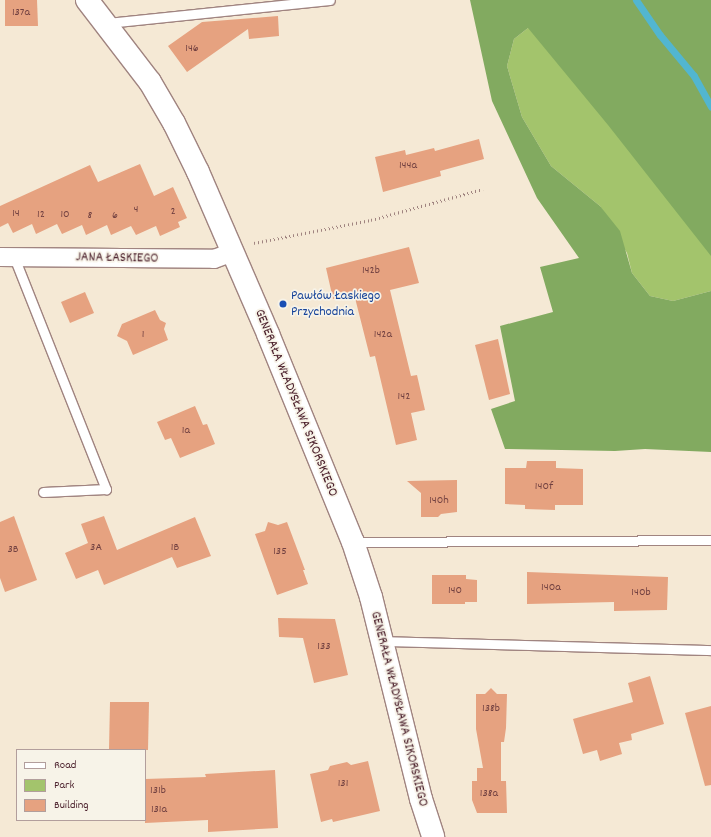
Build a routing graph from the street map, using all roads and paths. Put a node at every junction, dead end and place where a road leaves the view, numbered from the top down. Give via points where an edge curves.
1 (87, 0) edge
2 (330, 0) edge
3 (106, 23) junction
4 (483, 189) dead end
5 (233, 252) junction
6 (7, 257) edge
7 (43, 492) dead end
8 (711, 540) edge
9 (353, 542) junction
10 (383, 641) junction
11 (711, 650) edge
12 (433, 837) edge

1 - 3 street, GENERAŁA WŁADYSŁAWA SIKORSKIEGO
2 - 3 lane
3 - 5 street, GENERAŁA WŁADYSŁAWA SIKORSKIEGO via 150,82 174,123
4 - 5 path via 370,220 259,241
5 - 6 street, JANA ŁASKIEGO via 214,260
5 - 9 street, GENERAŁA WŁADYSŁAWA SIKORSKIEGO
6 - 7 lane via 106,489
8 - 9 lane
9 - 10 street, GENERAŁA WŁADYSŁAWA SIKORSKIEGO
10 - 11 lane
10 - 12 street, GENERAŁA WŁADYSŁAWA SIKORSKIEGO via 421,799

